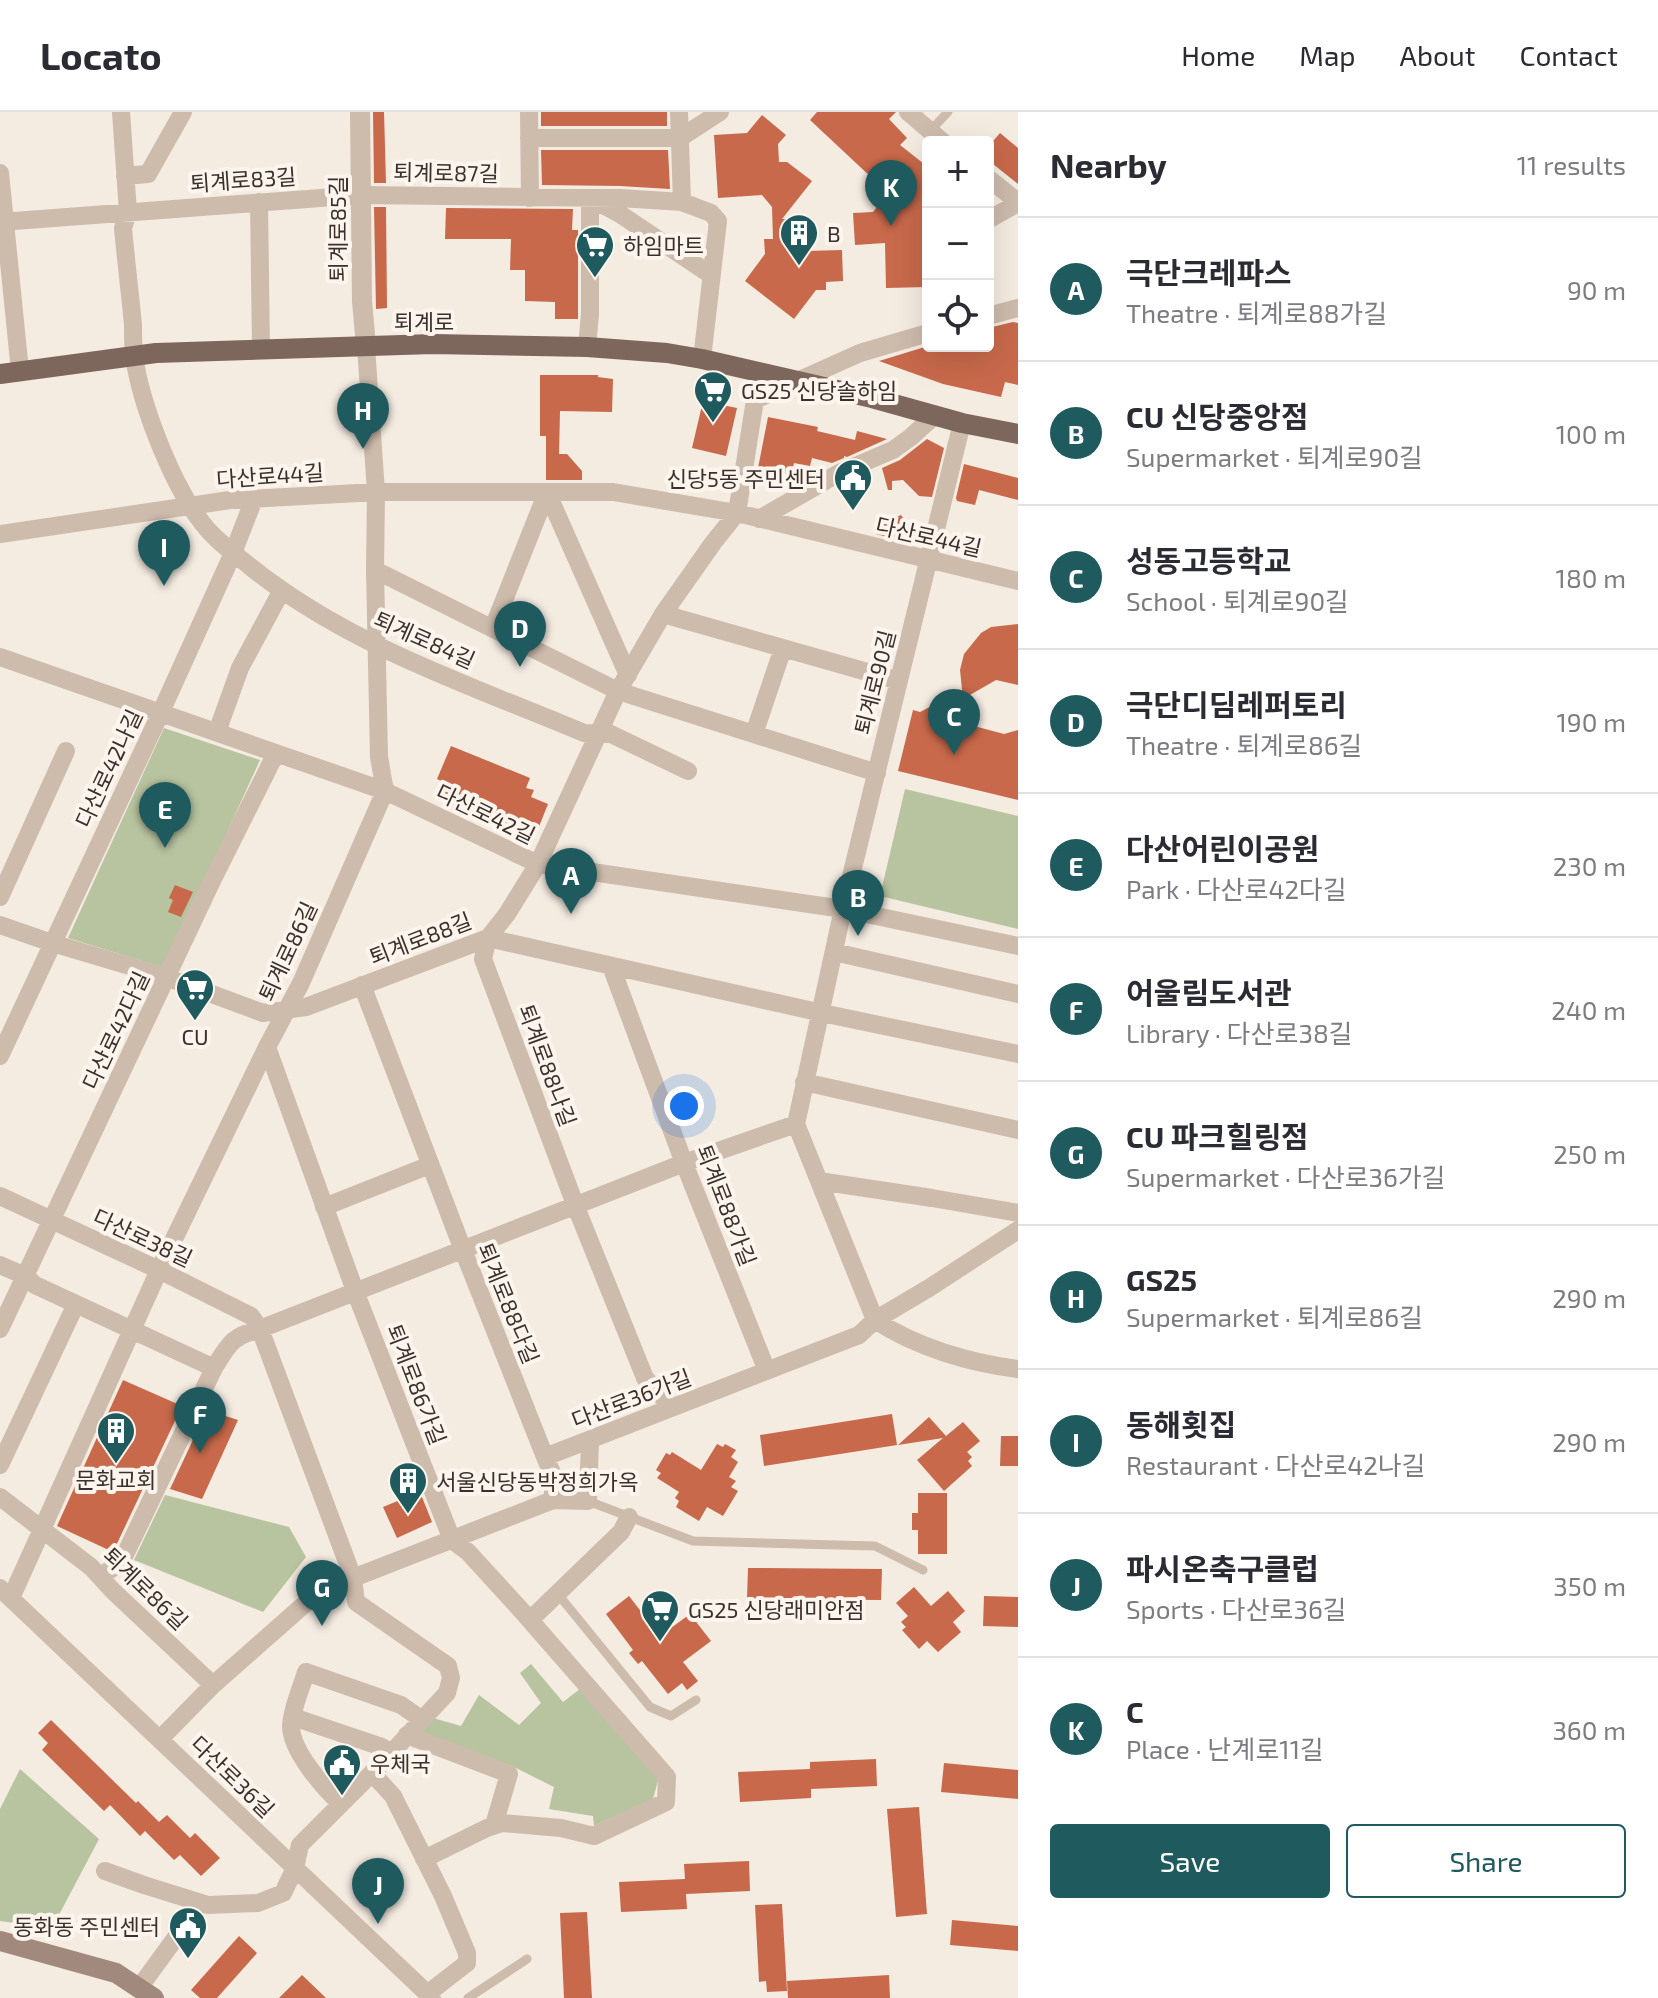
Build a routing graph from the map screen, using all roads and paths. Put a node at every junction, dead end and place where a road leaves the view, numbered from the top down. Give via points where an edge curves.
1 (121, 112) edge
2 (183, 112) edge
3 (360, 112) edge
4 (529, 112) edge
5 (679, 112) edge
6 (720, 112) edge
7 (908, 112) edge
8 (948, 112) edge
9 (936, 136) edge
10 (937, 136) edge
11 (529, 138) junction
12 (680, 138) junction
13 (0, 173) edge
14 (125, 176) junction
15 (994, 183) edge
16 (361, 195) junction
17 (530, 198) junction
18 (590, 198) junction
19 (259, 202) junction
20 (682, 202) junction
21 (1018, 203) edge
22 (128, 212) junction
23 (994, 217) edge
24 (2, 222) edge
25 (711, 275) junction
26 (1018, 308) edge
27 (994, 314) edge
28 (922, 335) edge
29 (366, 346) junction
30 (587, 347) junction
31 (261, 349) junction
32 (134, 356) junction
33 (702, 359) junction
34 (10, 373) edge
35 (796, 381) junction
36 (935, 415) junction
37 (962, 423) junction
38 (1018, 434) edge
39 (376, 492) junction
40 (547, 492) junction
41 (254, 499) junction
42 (190, 506) junction
43 (737, 513) junction
44 (759, 519) junction
45 (0, 534) edge
46 (233, 553) junction
47 (929, 561) junction
48 (375, 570) junction
49 (1018, 581) edge
50 (282, 590) junction
51 (663, 614) junction
52 (493, 628) junction
53 (377, 647) junction
54 (783, 648) junction
55 (0, 657) edge
56 (899, 681) junction
57 (623, 683) junction
58 (161, 712) junction
59 (217, 732) junction
60 (599, 733) junction
61 (754, 734) junction
62 (66, 751) dead end
63 (276, 753) junction
64 (688, 771) dead end
65 (877, 773) junction
66 (385, 791) junction
67 (538, 864) junction
68 (0, 897) edge
69 (843, 909) junction
70 (0, 925) edge
71 (488, 938) junction
72 (52, 943) junction
73 (1018, 946) edge
74 (834, 952) junction
75 (611, 966) junction
76 (166, 977) junction
77 (362, 985) junction
78 (1018, 994) edge
79 (286, 1010) junction
80 (822, 1013) junction
81 (267, 1047) junction
82 (1017, 1048) edge
83 (0, 1056) edge
84 (804, 1082) junction
85 (796, 1124) junction
86 (1018, 1130) edge
87 (684, 1163) junction
88 (430, 1165) junction
89 (819, 1181) junction
90 (0, 1196) edge
91 (324, 1207) junction
92 (576, 1207) junction
93 (1018, 1213) edge
94 (51, 1221) junction
95 (1018, 1230) edge
96 (463, 1250) junction
97 (0, 1265) edge
98 (159, 1270) junction
99 (25, 1276) junction
100 (355, 1291) junction
101 (76, 1304) junction
102 (875, 1320) junction
103 (0, 1329) edge
104 (260, 1329) junction
105 (132, 1330) junction
106 (214, 1368) junction
107 (1018, 1369) edge
108 (767, 1371) junction
109 (672, 1407) junction
110 (590, 1440) junction
111 (545, 1457) junction
112 (0, 1465) edge
113 (0, 1497) edge
114 (553, 1500) junction
115 (588, 1501) junction
116 (629, 1517) junction
117 (42, 1528) junction
118 (452, 1540) junction
119 (923, 1570) dead end
120 (100, 1577) junction
121 (353, 1578) junction
122 (5, 1593) edge
123 (557, 1593) junction
124 (530, 1620) junction
125 (213, 1685) junction
126 (696, 1700) dead end
127 (421, 1719) junction
128 (292, 1726) junction
129 (407, 1735) junction
130 (160, 1739) junction
131 (391, 1753) junction
132 (372, 1773) junction
133 (341, 1804) junction
134 (494, 1825) junction
135 (424, 1859) junction
136 (295, 1868) junction
137 (105, 1871) dead end
138 (201, 1903) junction
139 (0, 1941) edge
140 (527, 1959) dead end
141 (146, 1993) edge
142 (430, 1996) edge
143 (468, 1998) edge

1 - 14 street
2 - 14 street via 148,174
3 - 16 street, 퇴계로85길
4 - 11 street, 퇴계로87길
5 - 12 street
6 - 12 street
7 - 9 street
8 - 10 lane
11 - 12 street
11 - 17 street, 퇴계로87길
12 - 20 street
13 - 24 street
14 - 22 street
15 - 21 street
16 - 17 street, 퇴계로87길
16 - 19 street, 퇴계로83길
16 - 29 street, 퇴계로85길
17 - 18 street, 퇴계로87길
18 - 20 street, 퇴계로87길
18 - 25 street, 퇴계로87길
18 - 30 street
19 - 22 street, 퇴계로83길
19 - 31 street
20 - 25 street, 퇴계로87길 via 718,221
21 - 23 street
22 - 24 street, 퇴계로83길
22 - 32 street via 123,228
24 - 34 street
25 - 33 street, 퇴계로87길
26 - 27 street
28 - 35 street via 860,353
29 - 30 main road, 퇴계로
29 - 31 main road, 퇴계로
29 - 39 street
30 - 33 main road, 퇴계로
31 - 32 main road, 퇴계로
32 - 34 main road, 퇴계로
32 - 42 street, 퇴계로84길 via 160,443
33 - 35 main road, 퇴계로
35 - 36 main road, 퇴계로
35 - 43 street, 퇴계로88길 via 755,400
36 - 37 main road, 퇴계로
36 - 44 street via 893,450 839,473
37 - 38 main road, 퇴계로
37 - 47 street, 퇴계로90길
39 - 40 street, 다산로44길
39 - 41 street, 다산로44길
39 - 48 street
40 - 43 street, 다산로44길 via 613,492
40 - 52 street
40 - 57 street
41 - 42 street, 다산로44길
41 - 46 street, 다산로42나길
42 - 45 street, 다산로44길
42 - 46 street, 퇴계로84길
43 - 44 street, 다산로44길
43 - 51 street, 퇴계로88길
44 - 47 street, 다산로44길
46 - 50 street, 퇴계로84길
46 - 58 street, 다산로42나길
47 - 49 street, 다산로44길
47 - 56 street, 퇴계로90길
48 - 52 street
48 - 53 street
50 - 53 street, 퇴계로84길
50 - 59 street via 240,668
51 - 54 street
51 - 57 street, 퇴계로88길
52 - 57 street
53 - 60 street, 퇴계로84길 via 584,733
53 - 66 street via 379,757
54 - 56 street
54 - 61 street
55 - 58 street, 다산로42길
56 - 65 street, 퇴계로90길
57 - 60 street, 퇴계로88길
57 - 61 street
58 - 59 street, 다산로42길
58 - 72 street, 다산로42나길
59 - 63 street, 다산로42길
60 - 64 street, 퇴계로84길
60 - 67 street, 퇴계로88길
61 - 65 street
62 - 68 street
63 - 66 street, 다산로42길
63 - 76 street, 다산로42다길
65 - 69 street, 퇴계로90길
66 - 67 street, 다산로42길
66 - 79 street, 퇴계로86길
67 - 69 street, 다산로42길
67 - 71 street, 퇴계로88길
69 - 73 street, 다산로42길
69 - 74 street, 퇴계로90길
70 - 72 street, 퇴계로88길
71 - 75 street
71 - 77 street, 퇴계로88길
71 - 92 street, 퇴계로88나길 via 483,959
72 - 76 street, 퇴계로88길
72 - 83 street, 다산로42나길
74 - 78 street
74 - 80 street, 퇴계로90길
75 - 80 street
75 - 87 street, 퇴계로88가길
76 - 79 street, 퇴계로88길 via 263,1013
76 - 94 street, 다산로42다길
77 - 79 street, 퇴계로88길
77 - 88 street, 퇴계로88다길
79 - 81 street, 퇴계로86길
80 - 82 street
80 - 84 street, 퇴계로90길
81 - 91 street, 퇴계로86가길
81 - 98 street, 퇴계로86길
84 - 85 street, 퇴계로90길
84 - 86 street
85 - 87 street
85 - 89 street
87 - 92 street
87 - 108 street, 퇴계로88가길
88 - 91 street
88 - 96 street, 퇴계로88다길
89 - 93 street
89 - 102 street
90 - 94 street, 다산로38길
91 - 100 street, 퇴계로86가길
92 - 96 street
92 - 109 street, 퇴계로88나길 via 645,1378
94 - 98 street, 다산로38길
94 - 99 street, 다산로42다길
95 - 102 street
96 - 100 street
96 - 111 street, 퇴계로88다길
97 - 99 street
98 - 104 street, 다산로38길 via 251,1316
98 - 105 street, 퇴계로86길
99 - 101 street
99 - 103 street, 다산로42다길
100 - 104 street
100 - 118 street, 퇴계로86가길
101 - 105 street
101 - 112 street
102 - 107 street via 897,1335 944,1353
102 - 108 street, 다산로36가길 via 859,1335
104 - 106 street via 241,1334
104 - 121 street
105 - 106 street
105 - 117 street, 퇴계로86길
106 - 120 street via 122,1561
108 - 109 street, 다산로36가길
109 - 110 street, 다산로36가길
110 - 111 street, 다산로36가길
110 - 115 street
111 - 114 street via 553,1475
113 - 117 street, 퇴계로86길
114 - 115 street
114 - 118 street
115 - 116 lane
116 - 119 lane via 693,1541 875,1546
116 - 123 street via 621,1532
117 - 120 street, 퇴계로86길
117 - 122 street, 퇴계로86길
118 - 121 street
118 - 124 street
120 - 125 street, 퇴계로86길
121 - 125 street via 315,1595
121 - 127 street via 356,1602 448,1666 447,1693
122 - 130 street, 다산로36길
123 - 124 street
123 - 126 lane via 650,1707 671,1716
124 - 134 street via 667,1777 666,1802 594,1836 561,1828
125 - 130 street
127 - 128 street via 401,1705 306,1672
127 - 129 street
128 - 131 street
128 - 133 street via 306,1762
129 - 131 street
129 - 134 street via 509,1774
130 - 136 street, 다산로36길
131 - 132 street
132 - 133 street
132 - 135 street via 393,1796
133 - 136 street via 300,1845
134 - 135 street
135 - 142 street via 467,1953 467,1963
136 - 138 street via 283,1893 258,1903
136 - 142 street, 다산로36길
137 - 138 street
138 - 141 street
139 - 141 main road via 116,1973
140 - 143 lane

